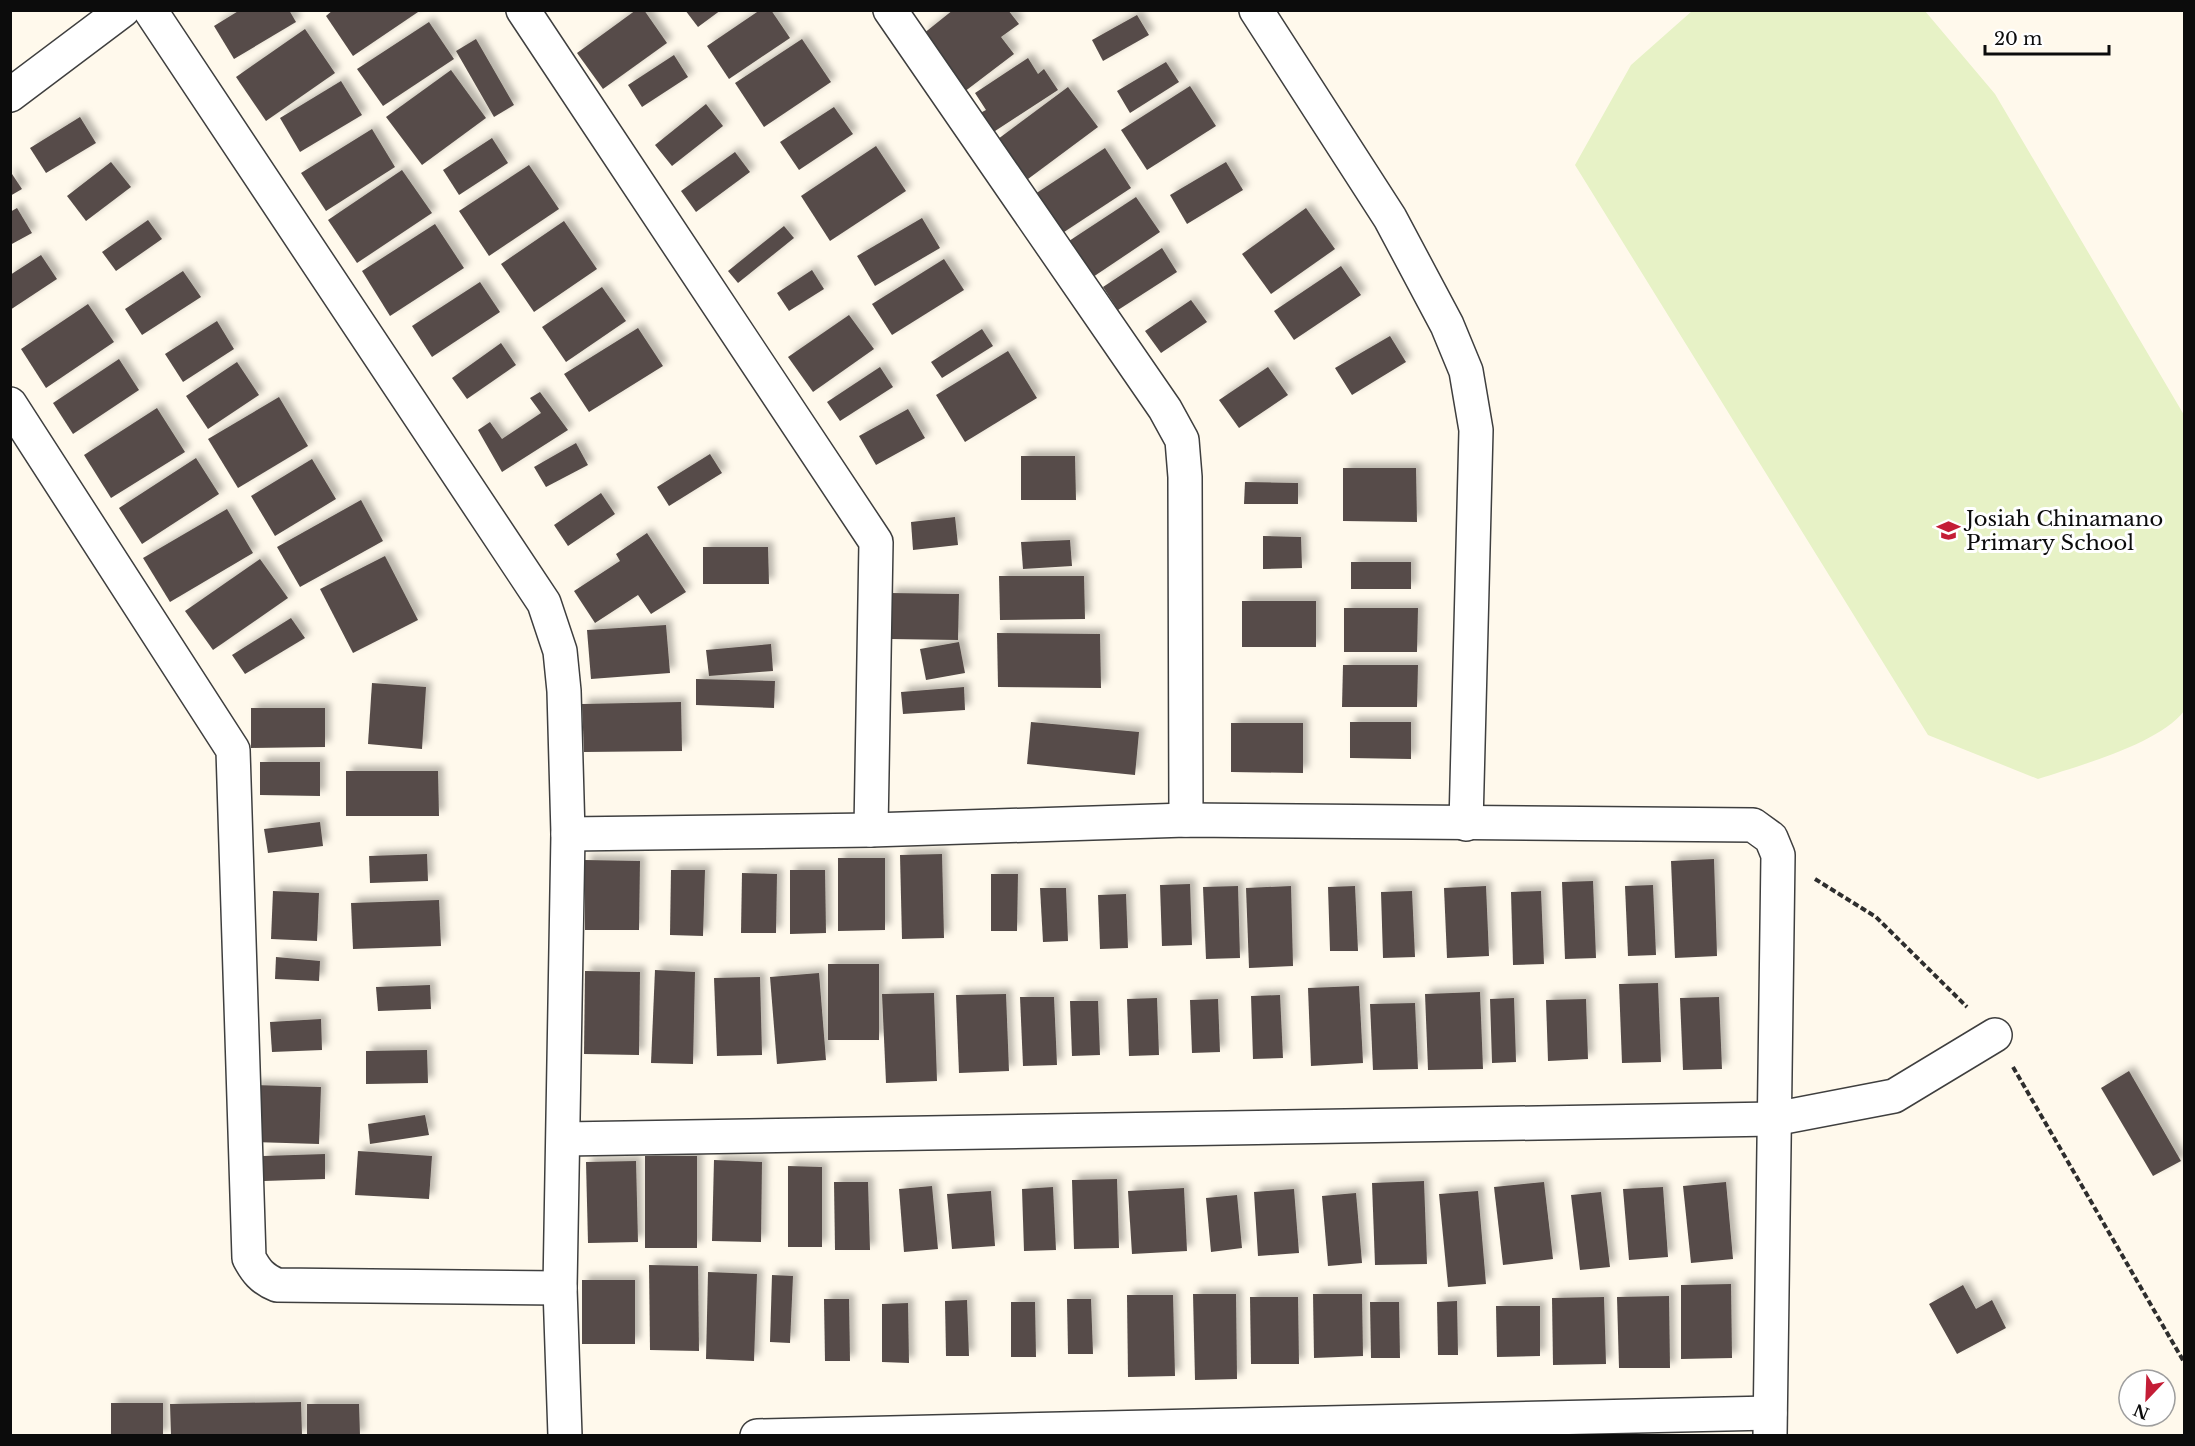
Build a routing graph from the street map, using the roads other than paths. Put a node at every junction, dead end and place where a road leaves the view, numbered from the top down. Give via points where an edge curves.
1 (123, 10) edge
2 (150, 10) edge
3 (523, 10) edge
4 (890, 10) edge
5 (1256, 10) edge
6 (10, 95) edge
7 (10, 404) edge
8 (1186, 820) junction
9 (1466, 824) junction
10 (871, 830) junction
11 (568, 834) junction
12 (1995, 1035) road end
13 (1774, 1119) junction
14 (564, 1139) junction
15 (560, 1288) junction
16 (1770, 1424) edge
17 (565, 1436) edge
18 (757, 1436) edge

1 - 6 street
2 - 11 street via 543,603 560,651
3 - 10 street via 876,542
4 - 8 street via 1165,409 1182,440
5 - 9 street via 1390,218 1447,325 1466,371 1476,430
7 - 15 street via 233,750 249,1257 254,1267 260,1276 277,1285
8 - 9 street
8 - 10 street
9 - 13 street via 1753,825 1771,838 1778,855
10 - 11 street
11 - 14 street
12 - 13 street via 1894,1096
13 - 14 street
13 - 16 street
14 - 15 street
15 - 17 street
16 - 18 street

